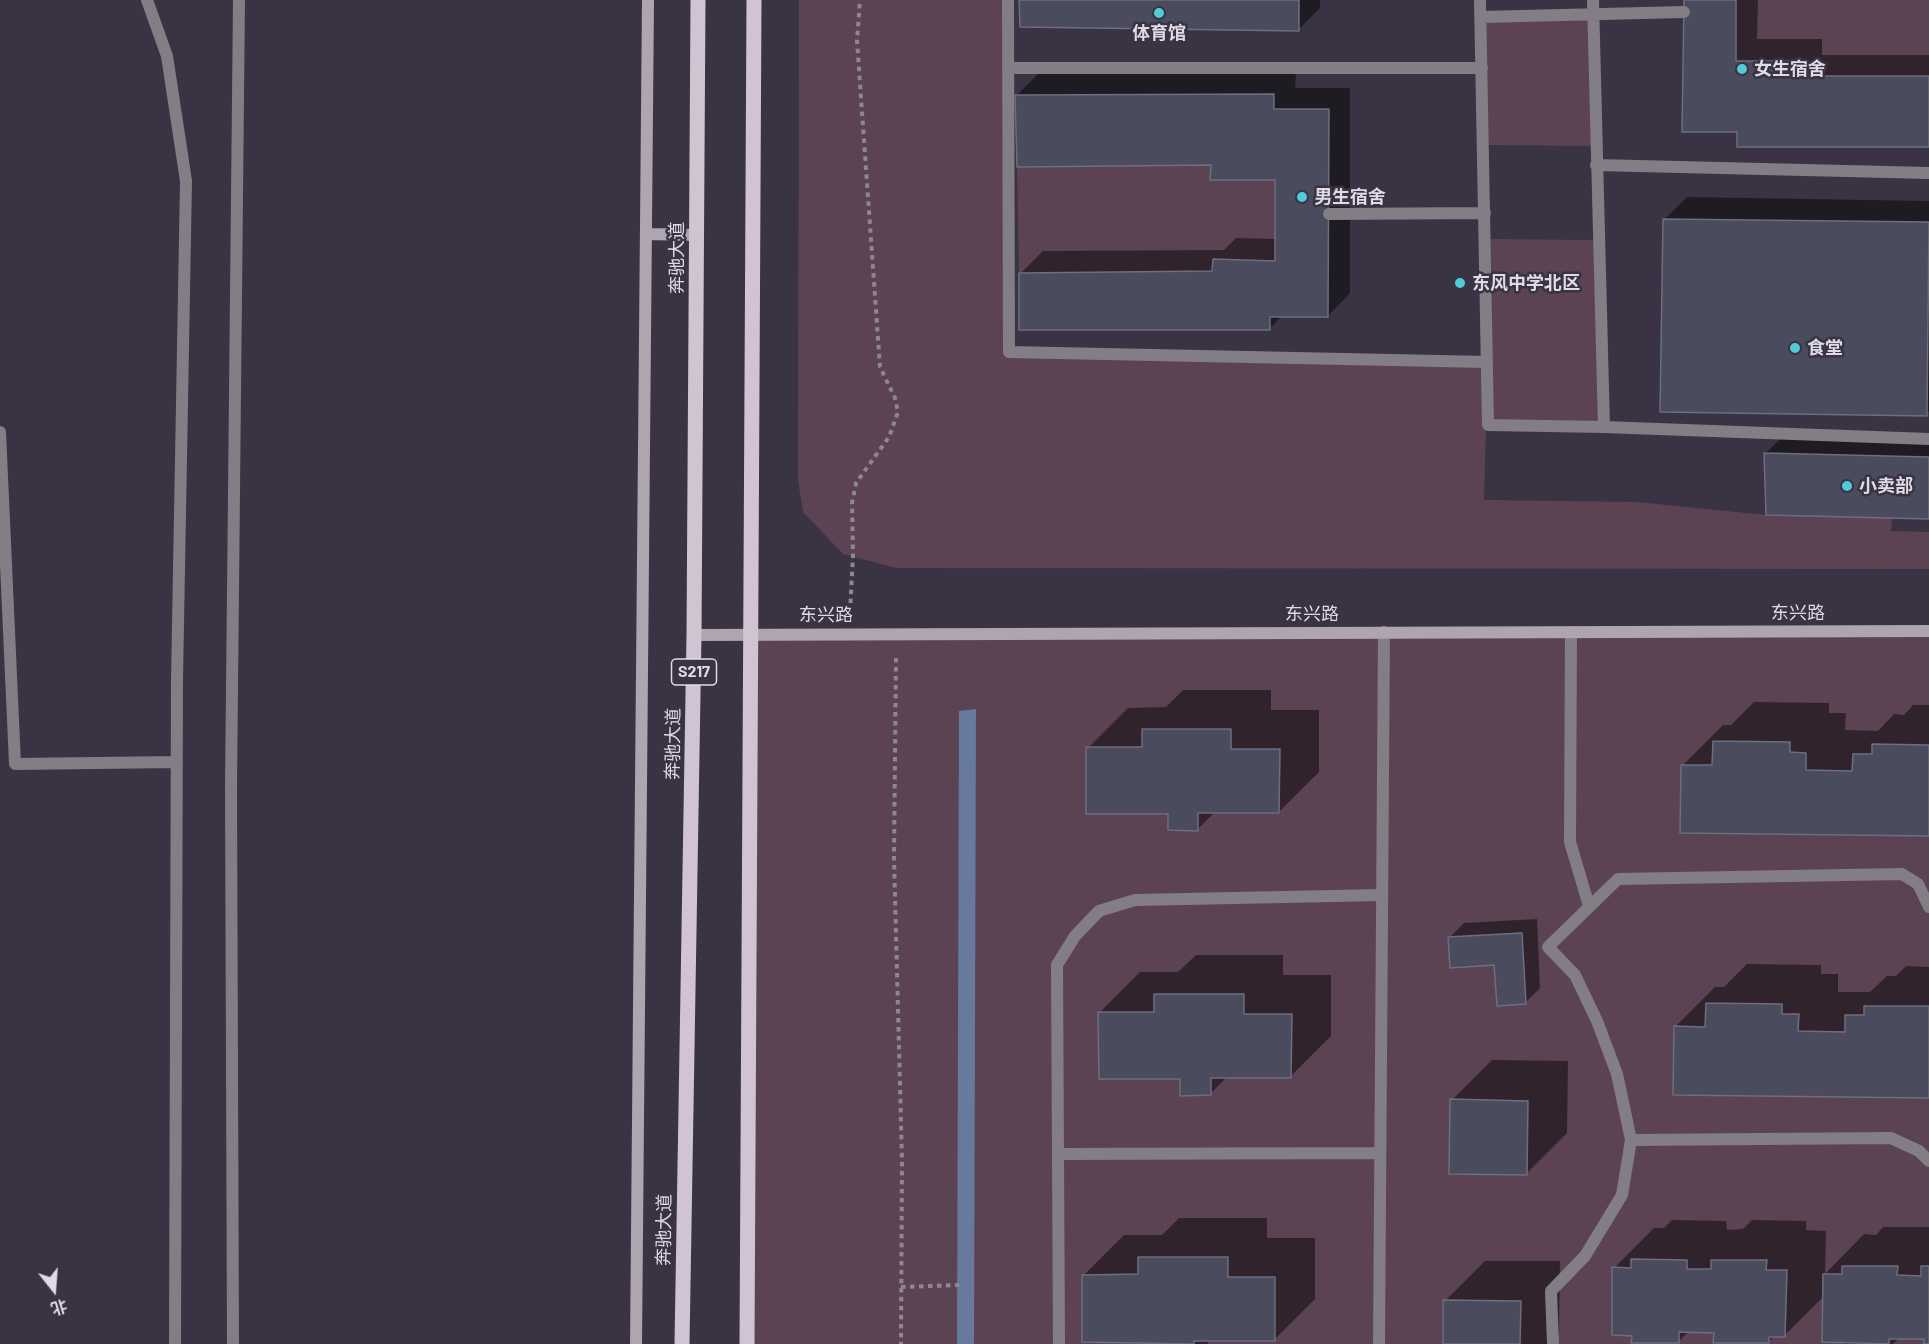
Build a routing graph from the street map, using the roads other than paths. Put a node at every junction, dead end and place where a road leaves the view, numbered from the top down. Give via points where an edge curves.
1 (147, 0) edge
2 (239, 0) edge
3 (648, 0) edge
4 (698, 0) edge
5 (754, 0) edge
6 (1008, 0) edge
7 (1480, 0) edge
8 (1593, 0) edge
9 (1684, 12) dead end
10 (1593, 14) junction
11 (1481, 17) junction
12 (1008, 68) junction
13 (1482, 68) junction
14 (1596, 165) junction
15 (1929, 173) edge
16 (1485, 213) junction
17 (1329, 214) dead end
18 (646, 234) junction
19 (696, 235) junction
20 (1487, 362) junction
21 (1604, 427) junction
22 (0, 432) edge
23 (1929, 439) edge
24 (1929, 631) edge
25 (1384, 632) junction
26 (1571, 632) junction
27 (751, 633) junction
28 (694, 635) junction
29 (177, 762) junction
30 (1382, 895) junction
31 (1589, 906) junction
32 (1929, 907) edge
33 (1631, 1140) junction
34 (1380, 1153) junction
35 (1058, 1154) junction
36 (1929, 1161) edge
37 (175, 1344) edge
38 (233, 1344) edge
39 (636, 1344) edge
40 (682, 1344) edge
41 (747, 1344) edge
42 (1059, 1344) edge
43 (1379, 1344) edge
44 (1553, 1344) edge

1 - 29 lane via 167,56 186,180
2 - 38 lane via 231,787
3 - 18 street
4 - 19 main road, 奔驰大道 / S217
5 - 27 main road
6 - 12 lane
7 - 11 lane
8 - 10 lane
9 - 10 lane
10 - 11 lane
10 - 14 lane
11 - 13 lane
12 - 13 lane
12 - 20 lane via 1009,352
13 - 16 lane
14 - 15 lane
14 - 21 lane
16 - 17 lane
16 - 20 lane
18 - 19 street
18 - 39 street
19 - 28 main road, 奔驰大道 / S217
20 - 21 lane via 1488,425
21 - 23 lane
22 - 29 lane via 15,764
24 - 26 street, 东兴路
25 - 26 street, 东兴路
25 - 27 street, 东兴路
25 - 30 lane
26 - 31 lane via 1570,842
27 - 28 street, 东兴路
27 - 41 main road
28 - 40 main road, 奔驰大道 / S217
29 - 37 lane
30 - 34 lane
30 - 35 lane via 1135,900 1098,911 1075,936 1057,965
31 - 32 lane via 1617,879 1902,874 1918,884
31 - 33 lane via 1548,947 1575,975 1597,1021 1617,1074
33 - 36 lane via 1891,1138 1919,1151
33 - 44 lane via 1622,1195 1585,1256 1551,1291
34 - 35 lane
34 - 43 lane
35 - 42 lane

